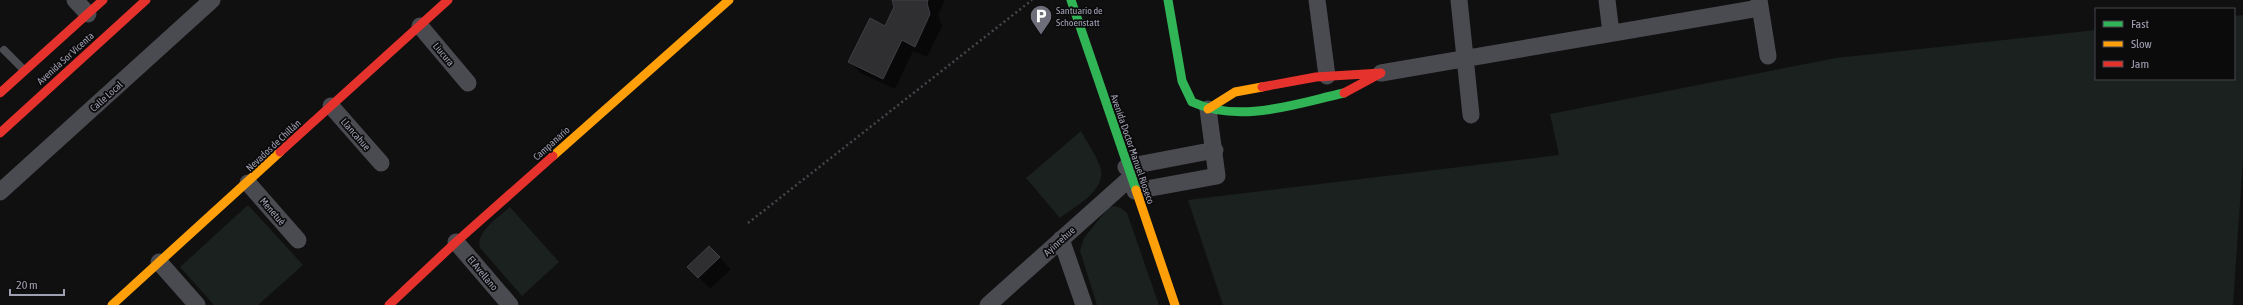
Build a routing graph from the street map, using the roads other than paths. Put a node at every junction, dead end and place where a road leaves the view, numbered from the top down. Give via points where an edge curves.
1 (75, 0) edge
2 (103, 0) edge
3 (146, 0) edge
4 (212, 0) edge
5 (448, 0) edge
6 (729, 0) edge
7 (1071, 0) edge
8 (1168, 0) edge
9 (1317, 0) edge
10 (1459, 0) edge
11 (1607, 0) edge
12 (1759, 4) edge
13 (88, 14) junction
14 (420, 26) junction
15 (1611, 33) junction
16 (4, 50) dead end
17 (1768, 56) dead end
18 (1465, 58) junction
19 (24, 71) junction
20 (1381, 73) junction
21 (1327, 76) junction
22 (468, 83) dead end
23 (0, 93) edge
24 (331, 106) junction
25 (1208, 108) junction
26 (1471, 115) dead end
27 (0, 133) edge
28 (1215, 150) junction
29 (381, 163) dead end
30 (1131, 178) junction
31 (248, 183) junction
32 (0, 192) edge
33 (1061, 239) junction
34 (298, 240) dead end
35 (456, 242) junction
36 (159, 262) junction
37 (112, 305) edge
38 (197, 305) edge
39 (389, 305) edge
40 (510, 305) edge
41 (988, 305) edge
42 (1084, 305) edge
43 (1174, 305) edge

1 - 13 street
2 - 13 street, Avenida Sor Vicenta
3 - 27 street, Avenida Sor Vicenta
4 - 32 street, Calle Local
5 - 14 street, Nevados de Chillán
6 - 35 street, Campanario
7 - 30 street, Avenida Doctor Manuel Rioseco
8 - 25 street via 1182,81 1192,102
9 - 21 street
10 - 18 street
11 - 15 street
12 - 15 street
12 - 17 street
13 - 19 street, Avenida Sor Vicenta
14 - 22 street, Liucura
14 - 24 street, Nevados de Chillán
15 - 18 street
16 - 19 lane
18 - 20 street
18 - 26 street
19 - 23 street, Avenida Sor Vicenta
20 - 21 street
20 - 25 street via 1349,92 1257,112 1230,112
21 - 25 street via 1235,92
24 - 29 street, Llancahue
24 - 31 street, Nevados de Chillán
25 - 28 street
28 - 30 street
28 - 30 street via 1217,176
30 - 33 street, Ayinrehue
30 - 43 street, Avenida Doctor Manuel Rioseco
31 - 34 street, Menetué
31 - 36 street, Nevados de Chillán
33 - 41 street, Ayinrehue
33 - 42 street
35 - 39 street, Campanario
35 - 40 street, El Avellano
36 - 37 street, Nevados de Chillán
36 - 38 street

